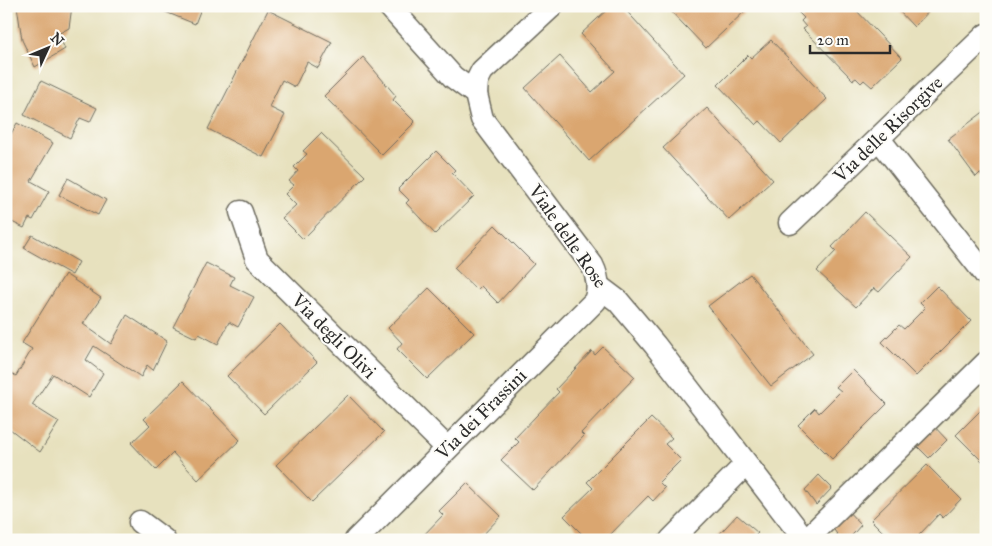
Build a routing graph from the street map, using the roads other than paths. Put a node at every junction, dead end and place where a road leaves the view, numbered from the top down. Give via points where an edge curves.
1 (389, 6) edge
2 (552, 6) edge
3 (986, 35) edge
4 (476, 94) junction
5 (879, 139) junction
6 (241, 212) dead end
7 (790, 223) dead end
8 (986, 275) edge
9 (598, 286) junction
10 (986, 363) edge
11 (447, 448) junction
12 (746, 464) junction
13 (140, 522) dead end
14 (164, 540) edge
15 (356, 540) edge
16 (671, 540) edge
17 (805, 540) edge

1 - 4 street via 452,77
2 - 4 street via 482,71
3 - 5 street, Via delle Risorgive
4 - 9 street, Viale delle Rose via 482,120 592,265
5 - 7 street, Via delle Risorgive
5 - 8 street
6 - 11 street, Via degli Olivi via 256,259
9 - 11 street, Via dei Frassini via 595,300
9 - 12 street, Viale delle Rose via 618,301 655,345
10 - 17 street
11 - 15 street, Via dei Frassini
12 - 16 street
12 - 17 street, Viale delle Rose
13 - 14 street

